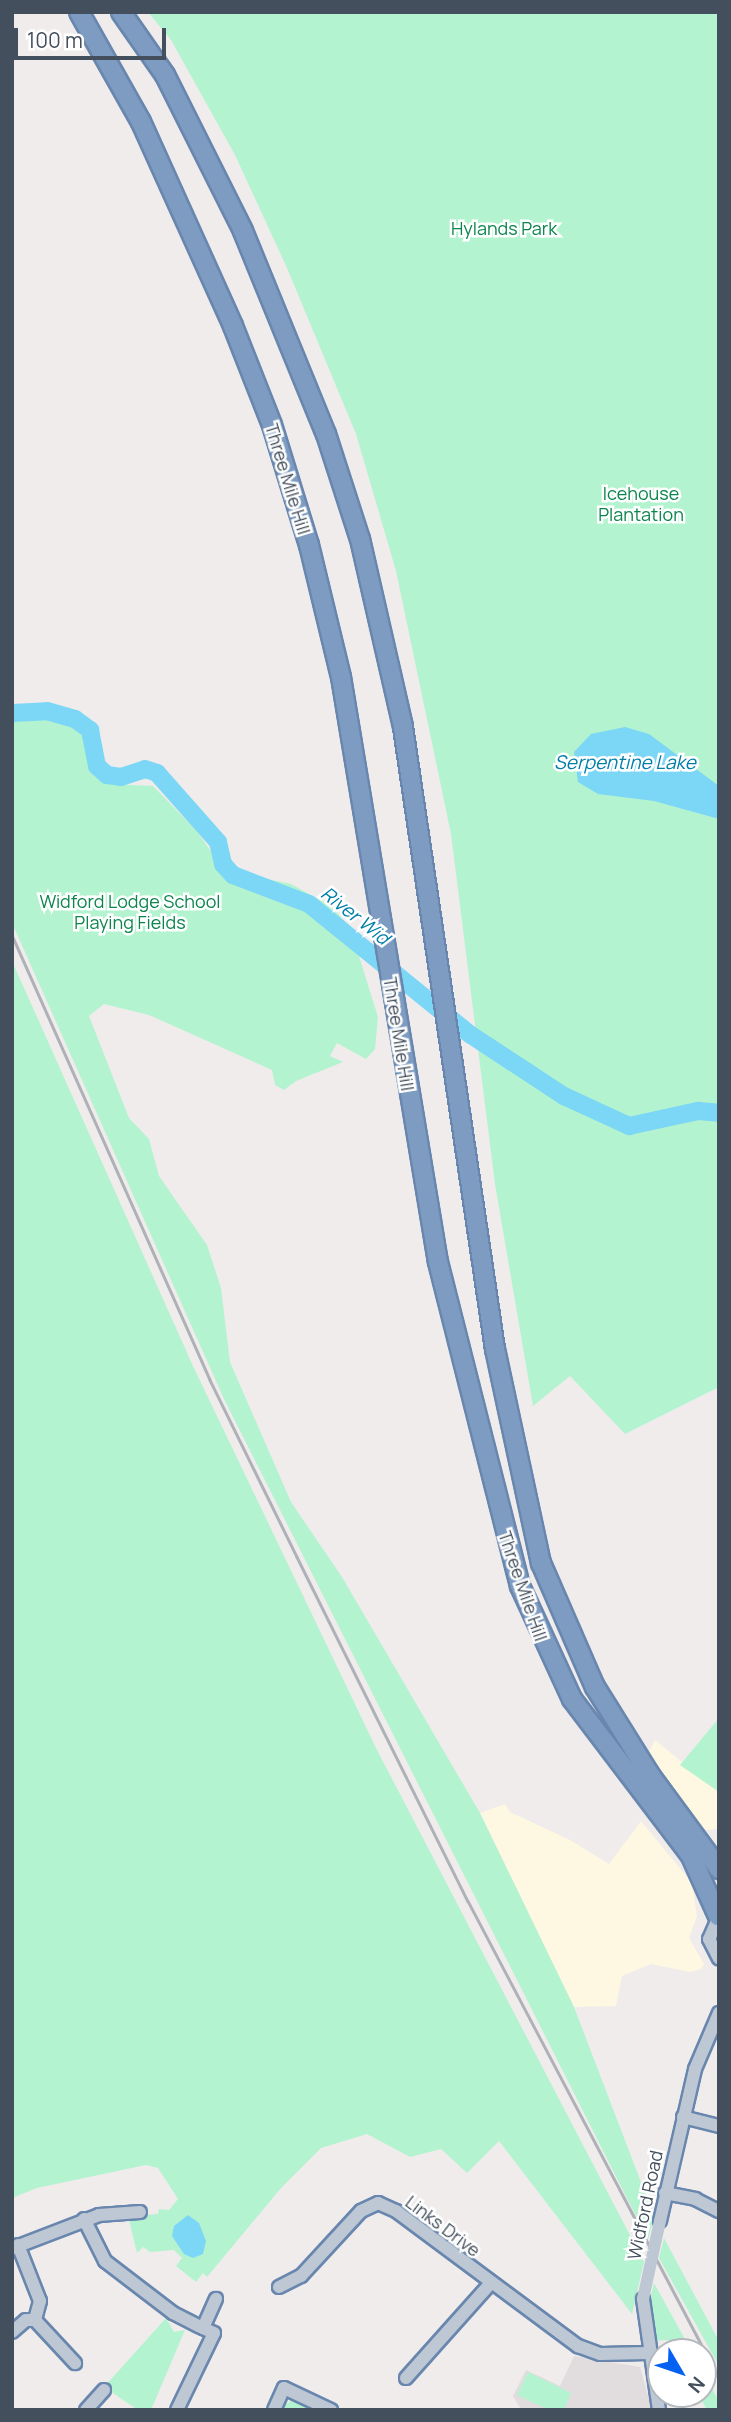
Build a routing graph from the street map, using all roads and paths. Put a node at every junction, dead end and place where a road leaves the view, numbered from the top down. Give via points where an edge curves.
1 (79, 12) edge
2 (121, 12) edge
3 (719, 1869) edge
4 (718, 1917) edge
5 (718, 1959) edge
6 (719, 2013) edge
7 (683, 2117) junction
8 (719, 2126) edge
9 (665, 2193) junction
10 (719, 2211) edge
11 (140, 2212) dead end
12 (84, 2219) junction
13 (15, 2247) edge
14 (491, 2283) junction
15 (279, 2287) dead end
16 (216, 2299) dead end
17 (36, 2320) junction
18 (200, 2327) dead end
19 (12, 2332) edge
20 (647, 2342) edge
21 (647, 2353) edge
22 (75, 2363) dead end
23 (406, 2378) dead end
24 (104, 2390) dead end
25 (86, 2410) edge
26 (177, 2410) edge
27 (274, 2410) edge
28 (331, 2410) edge

1 - 4 highway, Three Mile Hill via 156,152 272,425 337,656 446,1300 528,1611 574,1703 691,1856
2 - 3 highway, Three Mile Hill via 165,75 243,231 313,400 353,513 394,677 495,1349 541,1563 595,1687 650,1775
4 - 5 street via 709,1939
6 - 7 street, Widford Road via 695,2068
7 - 8 street
7 - 9 street, Widford Road
9 - 10 street via 695,2199
9 - 20 street, Widford Road, bridge via 643,2299
11 - 12 street
12 - 13 street
12 - 18 street via 105,2261 173,2313
13 - 17 street via 40,2301
14 - 15 street, Links Drive via 396,2211 378,2203 361,2211 300,2276
14 - 21 street, Links Drive via 589,2352
14 - 23 street
16 - 26 street via 203,2328 214,2333
17 - 19 street via 26,2320
17 - 22 street
24 - 25 street
27 - 28 street via 284,2388

